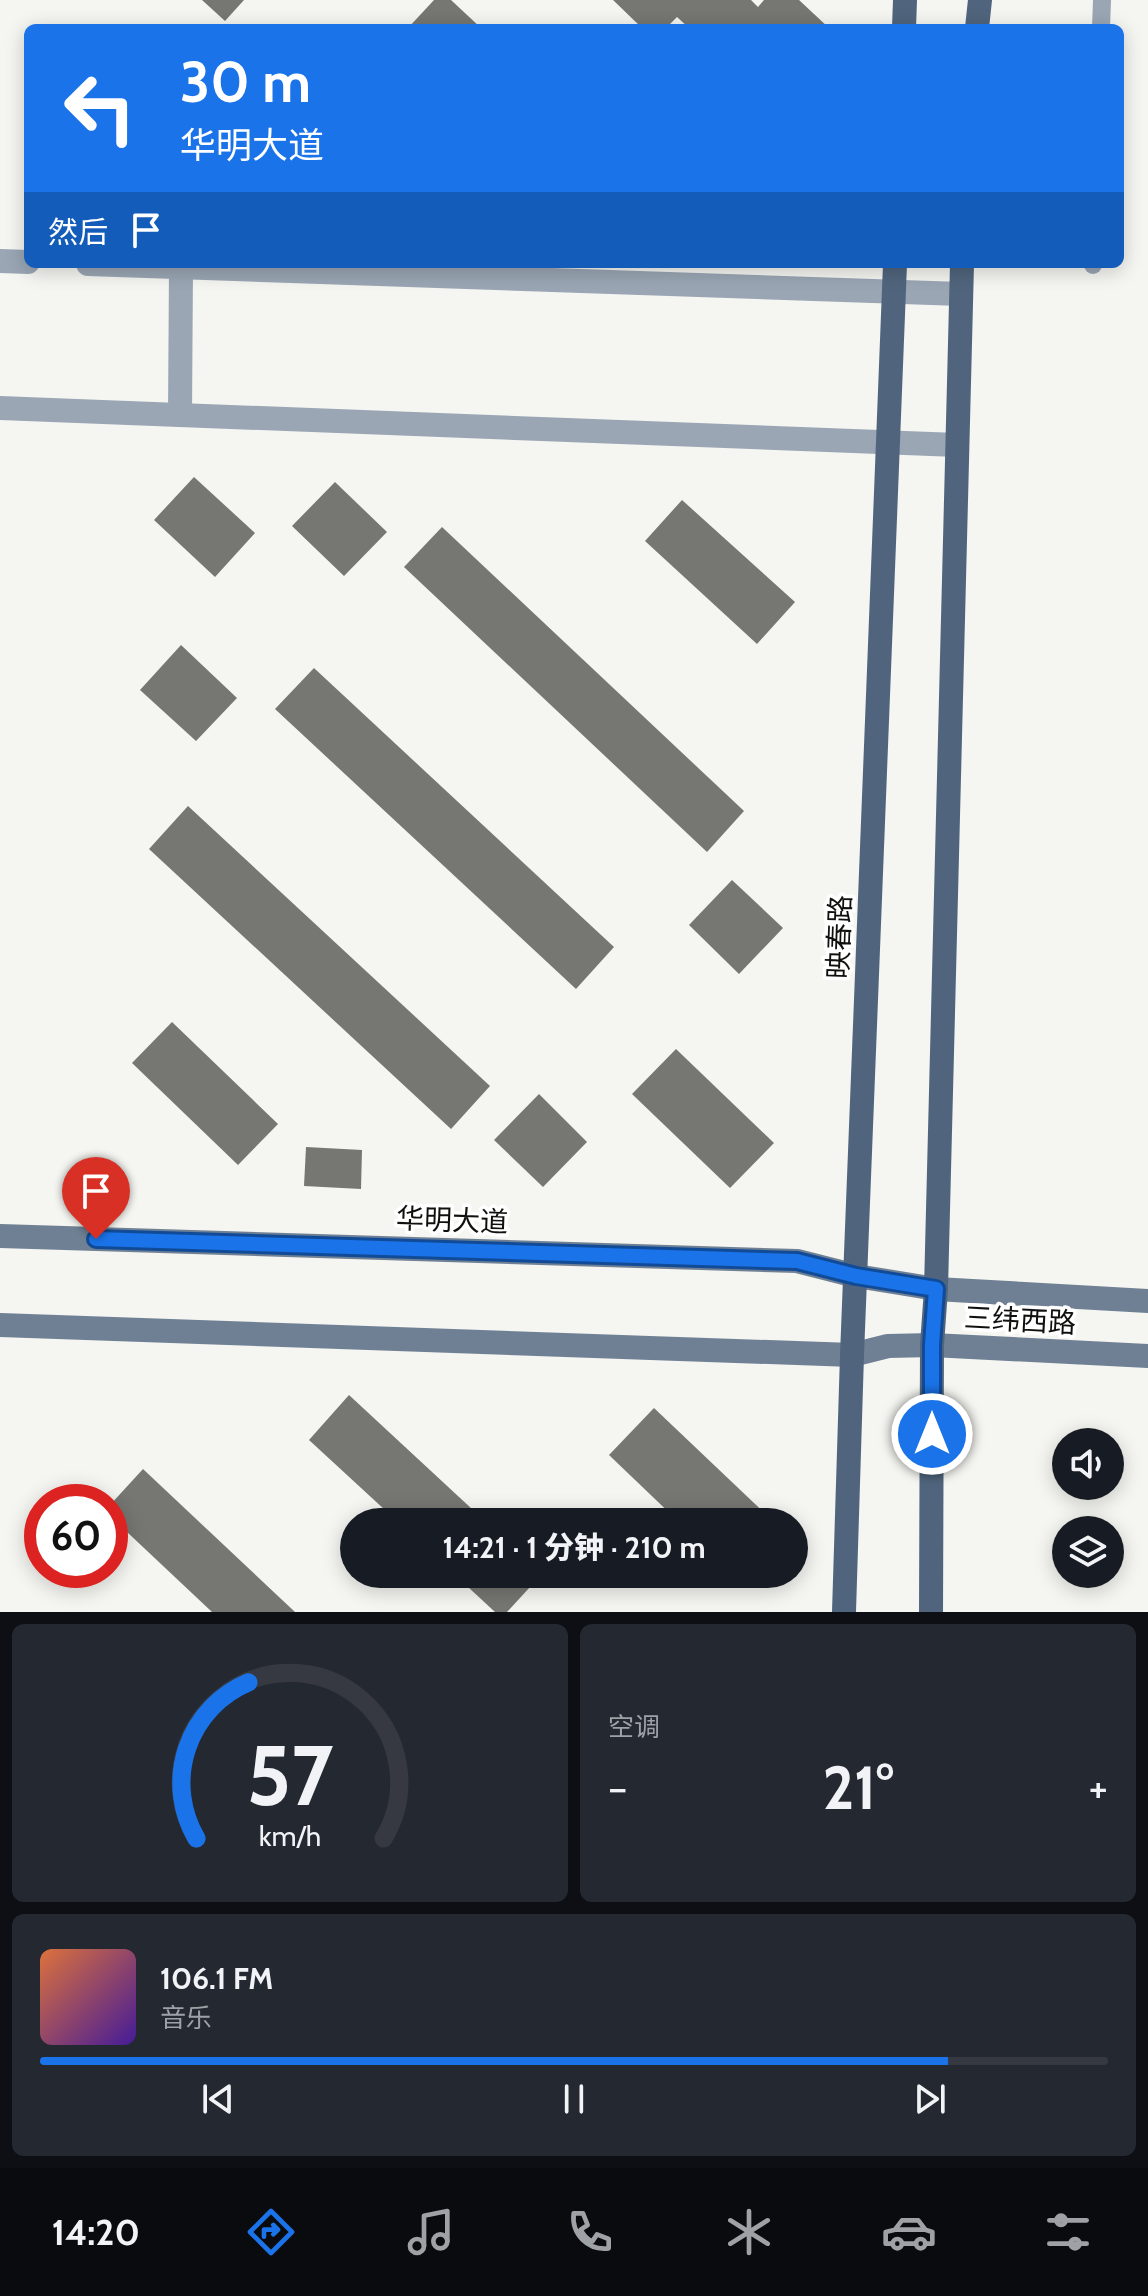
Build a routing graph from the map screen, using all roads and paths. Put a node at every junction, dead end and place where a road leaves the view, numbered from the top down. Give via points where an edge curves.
1 (905, 0) edge
2 (980, 0) edge
3 (1102, 0) edge
4 (904, 24) edge
5 (977, 24) edge
6 (1101, 24) edge
7 (0, 261) edge
8 (24, 262) edge
9 (181, 268) edge
10 (210, 268) edge
11 (895, 268) edge
12 (962, 268) edge
13 (894, 292) junction
14 (961, 294) junction
15 (0, 408) edge
16 (180, 415) junction
17 (888, 442) junction
18 (957, 445) junction
19 (0, 1236) edge
20 (856, 1276) junction
21 (900, 1282) joint
22 (936, 1289) junction
23 (1148, 1301) edge
24 (0, 1325) edge
25 (932, 1345) junction
26 (852, 1355) junction
27 (1148, 1356) edge
28 (844, 1612) edge
29 (931, 1612) edge

1 - 4 main road
2 - 5 main road
3 - 6 lane
7 - 8 street
9 - 16 street
10 - 13 street
11 - 13 main road, 映春路
12 - 14 main road
13 - 14 street
13 - 17 main road, 映春路
14 - 18 main road
15 - 16 street
16 - 17 street
17 - 18 street
17 - 20 main road, 映春路
18 - 22 main road
19 - 20 main road, 华明大道 via 797,1261
20 - 21 main road, 华明大道
20 - 26 main road, 映春路
21 - 22 main road, 三纬西路
22 - 23 main road, 三纬西路
22 - 25 main road
24 - 26 main road
25 - 26 main road, 三纬西路 via 888,1346
25 - 27 main road, 三纬西路
25 - 29 main road
26 - 28 main road, 映春路

